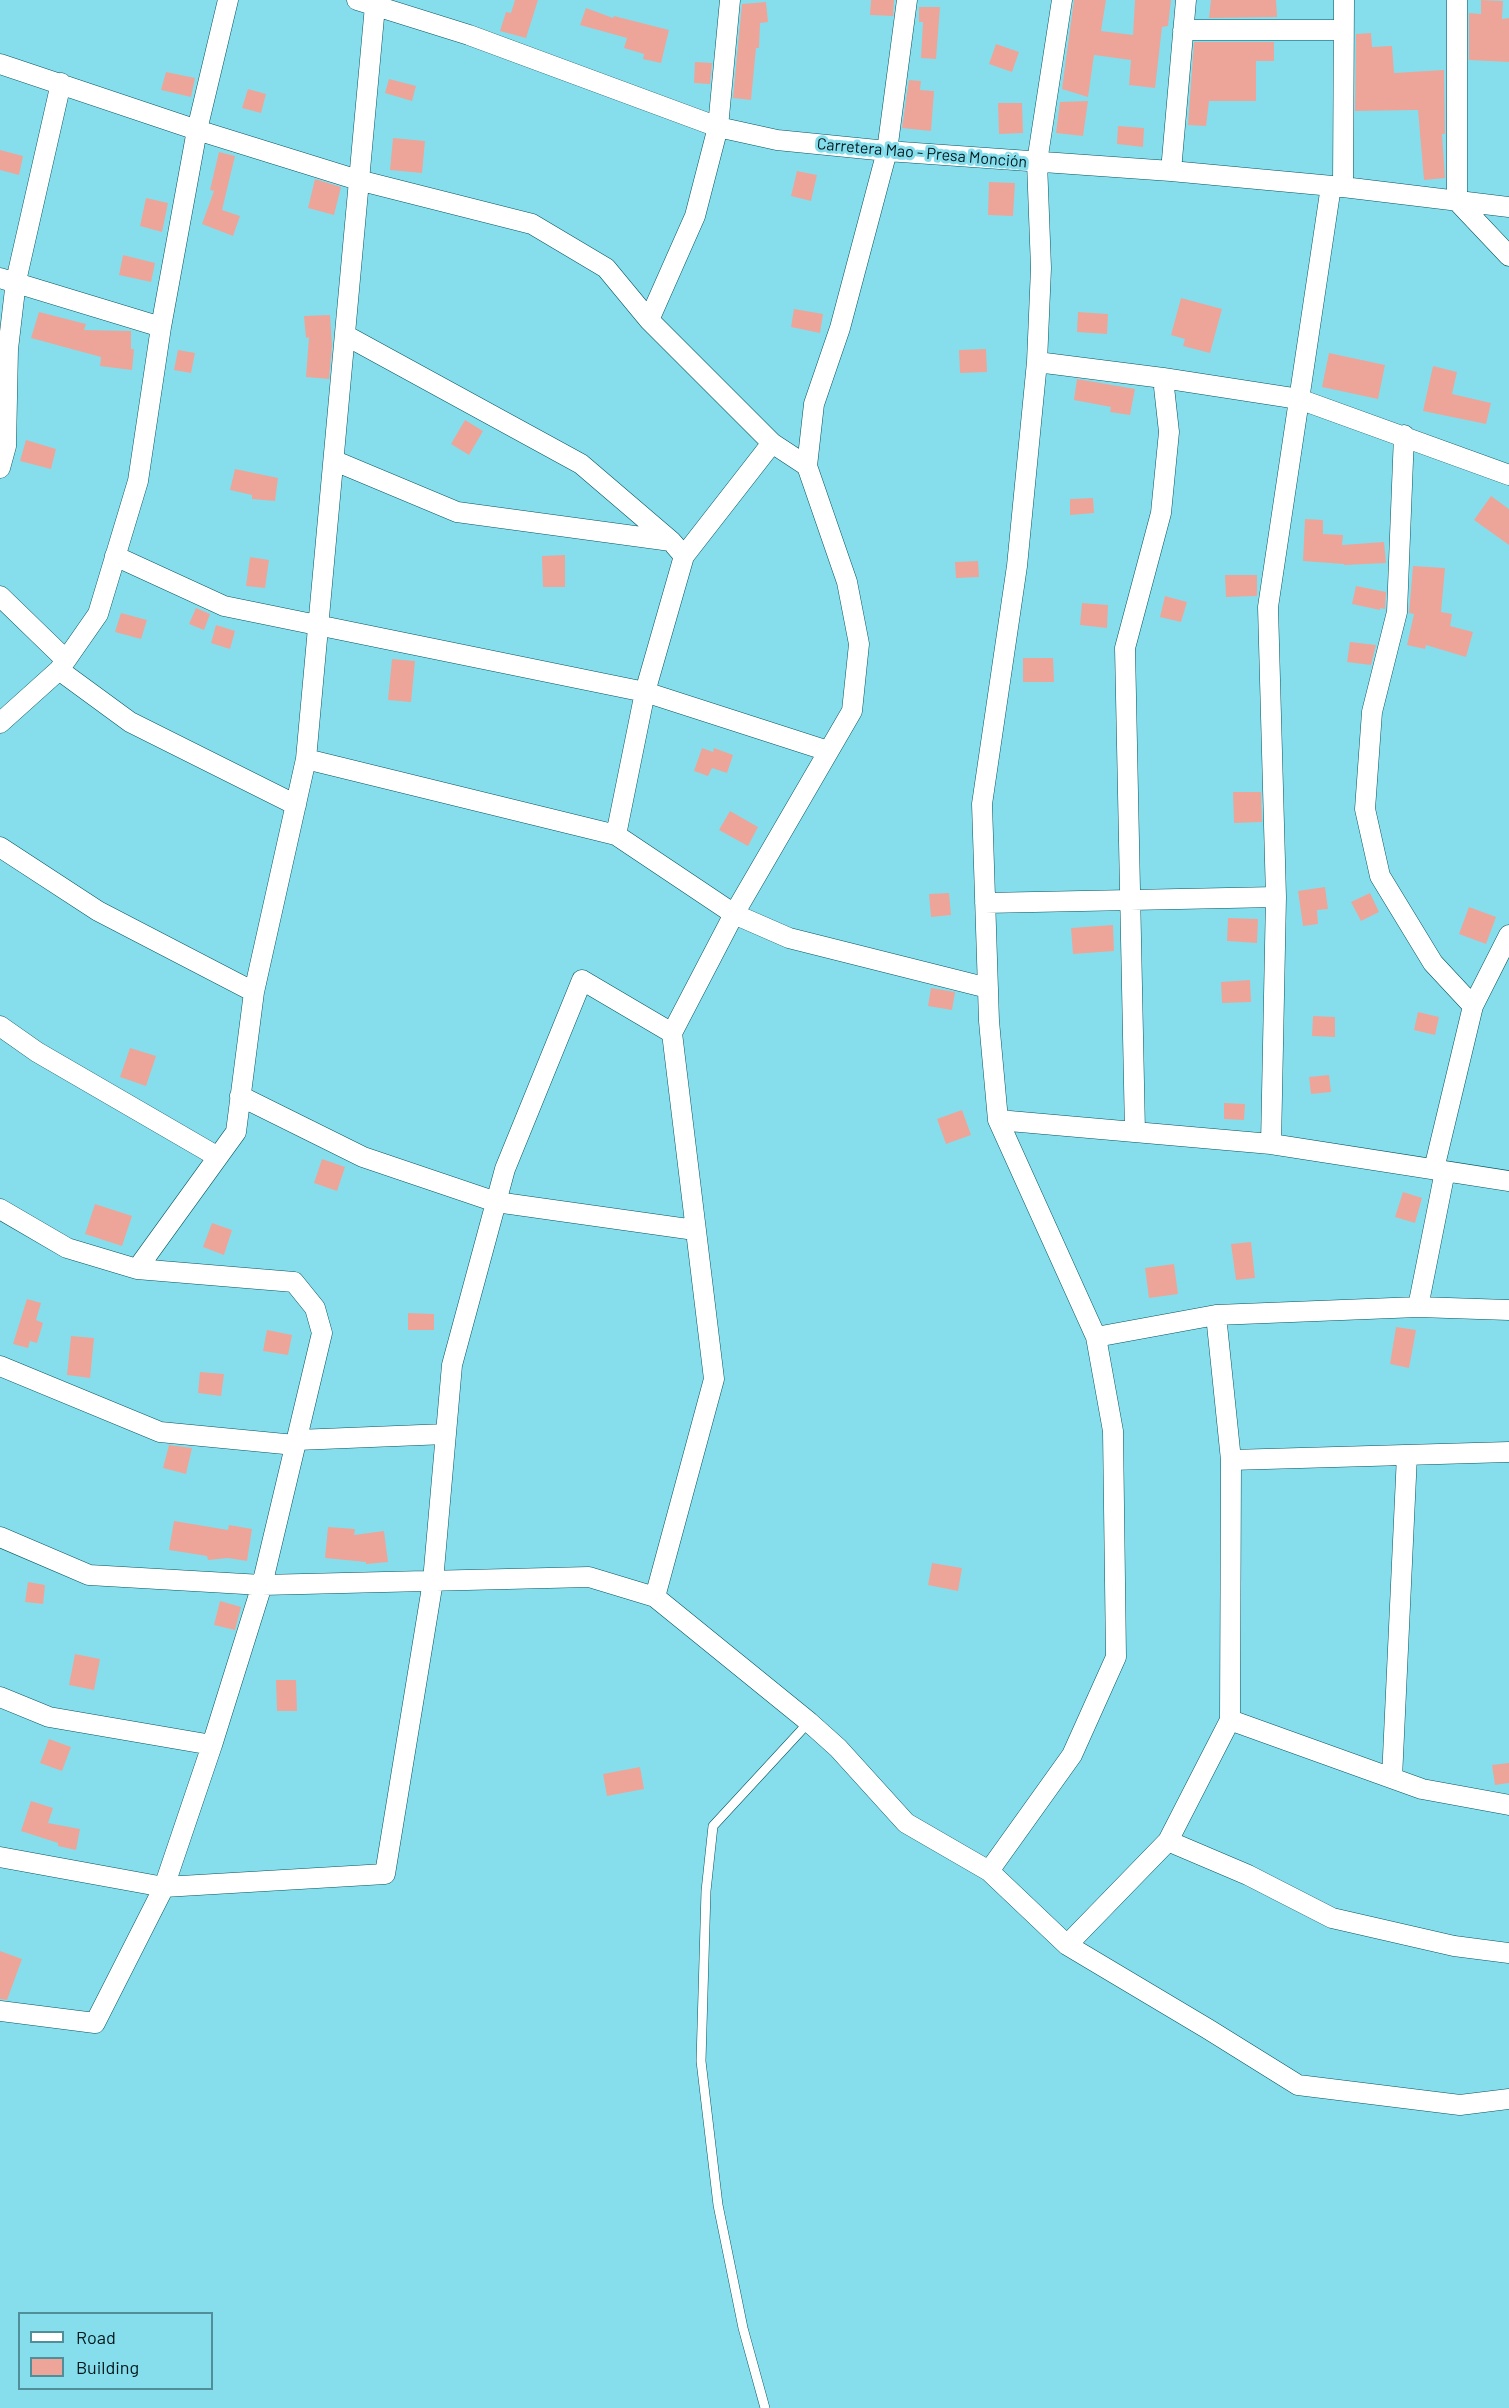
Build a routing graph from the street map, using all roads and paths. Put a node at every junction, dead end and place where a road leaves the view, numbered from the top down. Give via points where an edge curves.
1 (228, 0) edge
2 (730, 0) edge
3 (907, 0) edge
4 (1062, 0) edge
5 (1186, 0) edge
6 (1344, 0) edge
7 (1457, 0) edge
8 (366, 3) edge
9 (1183, 30) junction
10 (1342, 30) junction
11 (0, 64) edge
12 (61, 83) junction
13 (718, 127) junction
14 (197, 130) junction
15 (887, 151) junction
16 (1037, 162) junction
17 (1171, 171) junction
18 (358, 180) junction
19 (1337, 187) junction
20 (1457, 201) junction
21 (1509, 207) edge
22 (1509, 256) edge
23 (8, 280) edge
24 (650, 320) junction
25 (160, 327) junction
26 (345, 335) junction
27 (1036, 362) junction
28 (1163, 378) junction
29 (1299, 399) junction
30 (1404, 435) junction
31 (772, 443) junction
32 (335, 461) junction
33 (807, 466) junction
34 (0, 468) edge
35 (1509, 475) edge
36 (678, 549) junction
37 (115, 556) junction
38 (0, 596) edge
39 (319, 625) junction
40 (63, 665) junction
41 (645, 692) junction
42 (0, 723) edge
43 (828, 751) junction
44 (306, 759) junction
45 (296, 805) junction
46 (616, 835) junction
47 (0, 848) edge
48 (1276, 897) junction
49 (1131, 900) junction
50 (985, 903) junction
51 (734, 914) junction
52 (1509, 935) edge
53 (988, 988) junction
54 (254, 992) junction
55 (1473, 1006) junction
56 (0, 1026) edge
57 (672, 1033) junction
58 (240, 1096) junction
59 (998, 1120) junction
60 (1135, 1132) junction
61 (1271, 1144) junction
62 (218, 1157) junction
63 (1439, 1170) junction
64 (1509, 1181) edge
65 (496, 1202) junction
66 (0, 1209) edge
67 (695, 1230) junction
68 (137, 1269) junction
69 (1418, 1307) junction
70 (1509, 1310) edge
71 (1216, 1315) junction
72 (1096, 1337) junction
73 (0, 1366) edge
74 (446, 1434) junction
75 (296, 1443) junction
76 (1509, 1452) edge
77 (1407, 1455) junction
78 (1231, 1460) junction
79 (0, 1537) edge
80 (433, 1581) junction
81 (262, 1586) junction
82 (655, 1597) junction
83 (0, 1697) edge
84 (1230, 1720) junction
85 (809, 1722) junction
86 (212, 1745) junction
87 (1392, 1778) junction
88 (1509, 1805) edge
89 (1168, 1841) junction
90 (0, 1857) edge
91 (989, 1871) junction
92 (164, 1887) junction
93 (1067, 1945) junction
94 (1509, 1953) edge
95 (0, 2011) edge
96 (1509, 2099) edge
97 (765, 2408) edge

1 - 14 street
2 - 13 street
3 - 15 street
4 - 16 street
5 - 9 street
6 - 10 street
7 - 20 street
8 - 13 street, Carretera Mao - Presa Monción via 469,34
8 - 18 street
9 - 10 street
9 - 17 street
10 - 19 street
11 - 12 street
12 - 14 street
12 - 23 street
13 - 15 street, Carretera Mao - Presa Monción via 777,140
13 - 24 street via 695,216
14 - 18 street
14 - 25 street
15 - 16 street, Carretera Mao - Presa Monción
15 - 33 street via 840,328 814,404
16 - 17 street, Carretera Mao - Presa Monción
16 - 27 street via 1041,268
17 - 19 street, Carretera Mao - Presa Monción
18 - 24 street via 532,224 606,268
18 - 26 street
19 - 20 street, Carretera Mao - Presa Monción
19 - 29 street
20 - 21 street, Carretera Mao - Presa Monción
20 - 22 street
23 - 25 street
23 - 34 street via 6,446
24 - 31 street
25 - 37 street via 138,481
26 - 32 street
26 - 36 street via 582,464
27 - 28 street
27 - 50 street via 1017,566 982,804
28 - 29 street
28 - 49 street via 1169,432 1161,513 1125,648
29 - 30 street
29 - 48 street via 1268,607
30 - 35 street
30 - 55 street via 1397,612 1372,712 1365,809 1380,876 1433,963
31 - 33 street
31 - 36 street
32 - 36 street via 458,512
32 - 39 street
33 - 43 street via 847,582 859,644 852,711
36 - 41 street
37 - 39 street via 224,606
37 - 40 street via 98,614
38 - 40 street
39 - 41 street
39 - 44 street
40 - 42 street
40 - 45 street via 130,722
41 - 43 street
41 - 46 street
43 - 51 street
44 - 45 street
44 - 46 street
45 - 54 street
46 - 51 street
47 - 54 street via 98,911
48 - 49 street
48 - 61 street
49 - 50 street
49 - 60 street
50 - 53 street
51 - 53 street via 789,938
51 - 57 street
52 - 55 street
53 - 59 street
54 - 58 street
55 - 63 street
56 - 62 street
57 - 65 street via 582,980 505,1169
57 - 67 street
58 - 62 street via 236,1132
58 - 65 street via 363,1157
59 - 60 street
59 - 72 street
60 - 61 street
61 - 63 street
62 - 68 street
63 - 64 street
63 - 69 street
65 - 67 street
65 - 74 street via 452,1365
66 - 68 street via 67,1248
67 - 82 street via 714,1379
68 - 75 street via 294,1282 315,1308 322,1333
69 - 70 street
69 - 71 street
71 - 72 street
71 - 78 street
72 - 91 street via 1113,1431 1116,1658 1072,1755
73 - 75 street via 160,1432
74 - 75 street
74 - 80 street
75 - 81 street
76 - 77 street
77 - 78 street
77 - 87 street
78 - 84 street
79 - 81 street via 89,1575
80 - 81 street
80 - 82 street via 589,1577
80 - 92 street via 386,1874
81 - 86 street
82 - 85 street
83 - 86 street via 49,1717
84 - 87 street
84 - 89 street
85 - 91 street via 906,1823
85 - 97 lane via 713,1826 705,1891 701,2061 718,2205 743,2328
86 - 92 street
87 - 88 street via 1422,1789
89 - 93 street
89 - 94 street via 1248,1875 1332,1918 1454,1946
90 - 92 street
91 - 93 street
92 - 95 street via 95,2023
93 - 96 street via 1298,2085 1460,2105

